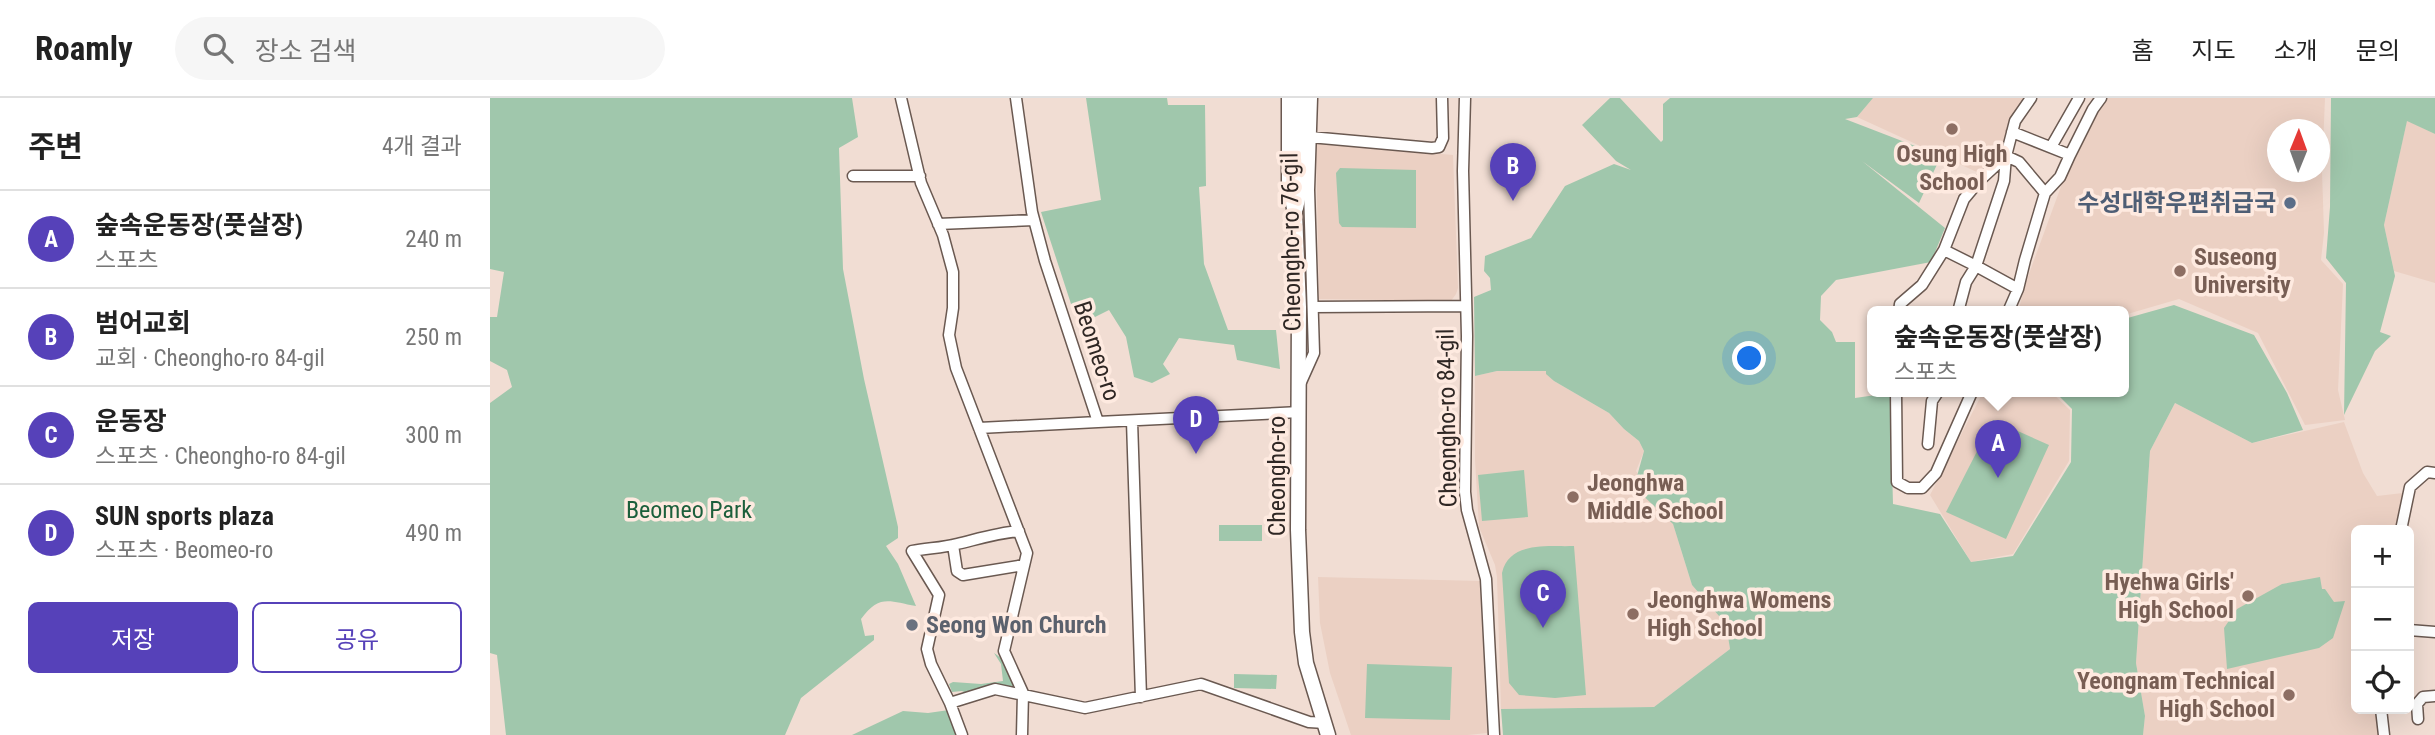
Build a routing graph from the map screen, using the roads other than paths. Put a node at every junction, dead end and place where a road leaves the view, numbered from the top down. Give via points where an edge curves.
1 (901, 98) edge
2 (1016, 98) edge
3 (1289, 98) edge
4 (1301, 98) edge
5 (1312, 98) edge
6 (1442, 98) edge
7 (1465, 98) edge
8 (2031, 98) edge
9 (2079, 98) edge
10 (2101, 98) edge
11 (2012, 132) junction
12 (1310, 137) junction
13 (2051, 147) junction
14 (2070, 155) junction
15 (2006, 156) junction
16 (853, 176) dead end
17 (920, 176) junction
18 (2045, 192) junction
19 (1295, 213) junction
20 (1034, 220) junction
21 (939, 224) junction
22 (1944, 250) junction
23 (1976, 266) junction
24 (2018, 289) junction
25 (1466, 306) junction
26 (1900, 306) edge
27 (1960, 306) edge
28 (2011, 306) edge
29 (1313, 307) junction
30 (1301, 382) junction
31 (1896, 397) edge
32 (1935, 397) edge
33 (1970, 397) edge
34 (1300, 412) junction
35 (1132, 421) junction
36 (1098, 422) junction
37 (979, 428) junction
38 (1928, 444) dead end
39 (2435, 473) edge
40 (2402, 525) edge
41 (1019, 531) junction
42 (953, 545) junction
43 (1024, 565) junction
44 (2414, 630) edge
45 (2435, 632) edge
46 (1023, 693) junction
47 (1141, 696) junction
48 (2435, 696) edge
49 (950, 703) junction
50 (2382, 714) edge
51 (2418, 719) dead end
52 (1326, 729) edge
53 (962, 735) edge
54 (1022, 735) edge
55 (1494, 735) edge
56 (2385, 735) edge

1 - 17 street
2 - 20 street, Beomeo-ro
3 - 19 main road, Cheongho-ro via 1289,185
4 - 19 main road, Cheongho-ro via 1301,185
5 - 12 street, Cheongho-ro 76-gil
6 - 12 street via 1443,144 1439,147
7 - 25 street, Cheongho-ro 84-gil
8 - 11 street
9 - 13 street
10 - 14 street
11 - 13 street
11 - 15 street
12 - 29 street, Cheongho-ro 76-gil
13 - 14 street
14 - 18 street via 2060,177
15 - 18 street via 2019,162
15 - 22 street via 1964,199
15 - 23 street via 2004,181
16 - 17 street
17 - 21 street
18 - 24 street
19 - 30 main road, Cheongho-ro
20 - 21 street
20 - 36 street, Beomeo-ro
21 - 37 street via 953,272 949,335
22 - 23 street
22 - 26 street via 1922,285
23 - 24 street
23 - 27 street
24 - 28 street
25 - 29 street
25 - 55 street, Cheongho-ro 84-gil via 1465,492 1486,579
29 - 30 street, Cheongho-ro 76-gil via 1314,353
30 - 34 main road, Cheongho-ro
31 - 33 street via 1897,482 1908,488 1922,488 1936,473
32 - 38 street
34 - 35 street, Beomeo-ro
34 - 52 main road, Cheongho-ro via 1302,632 1306,663
35 - 36 street, Beomeo-ro
35 - 47 street
36 - 37 street
37 - 41 street
39 - 40 street via 2427,472 2410,487
41 - 42 street
41 - 43 street via 1027,553
42 - 43 street via 957,571 963,575
42 - 49 street via 912,551 939,595 928,649
43 - 46 street via 1004,650
44 - 45 street
46 - 47 street via 1085,708
46 - 49 street via 995,689
46 - 54 street
47 - 52 street via 1201,684
48 - 51 street via 2423,697 2417,704
49 - 53 street
50 - 56 street

